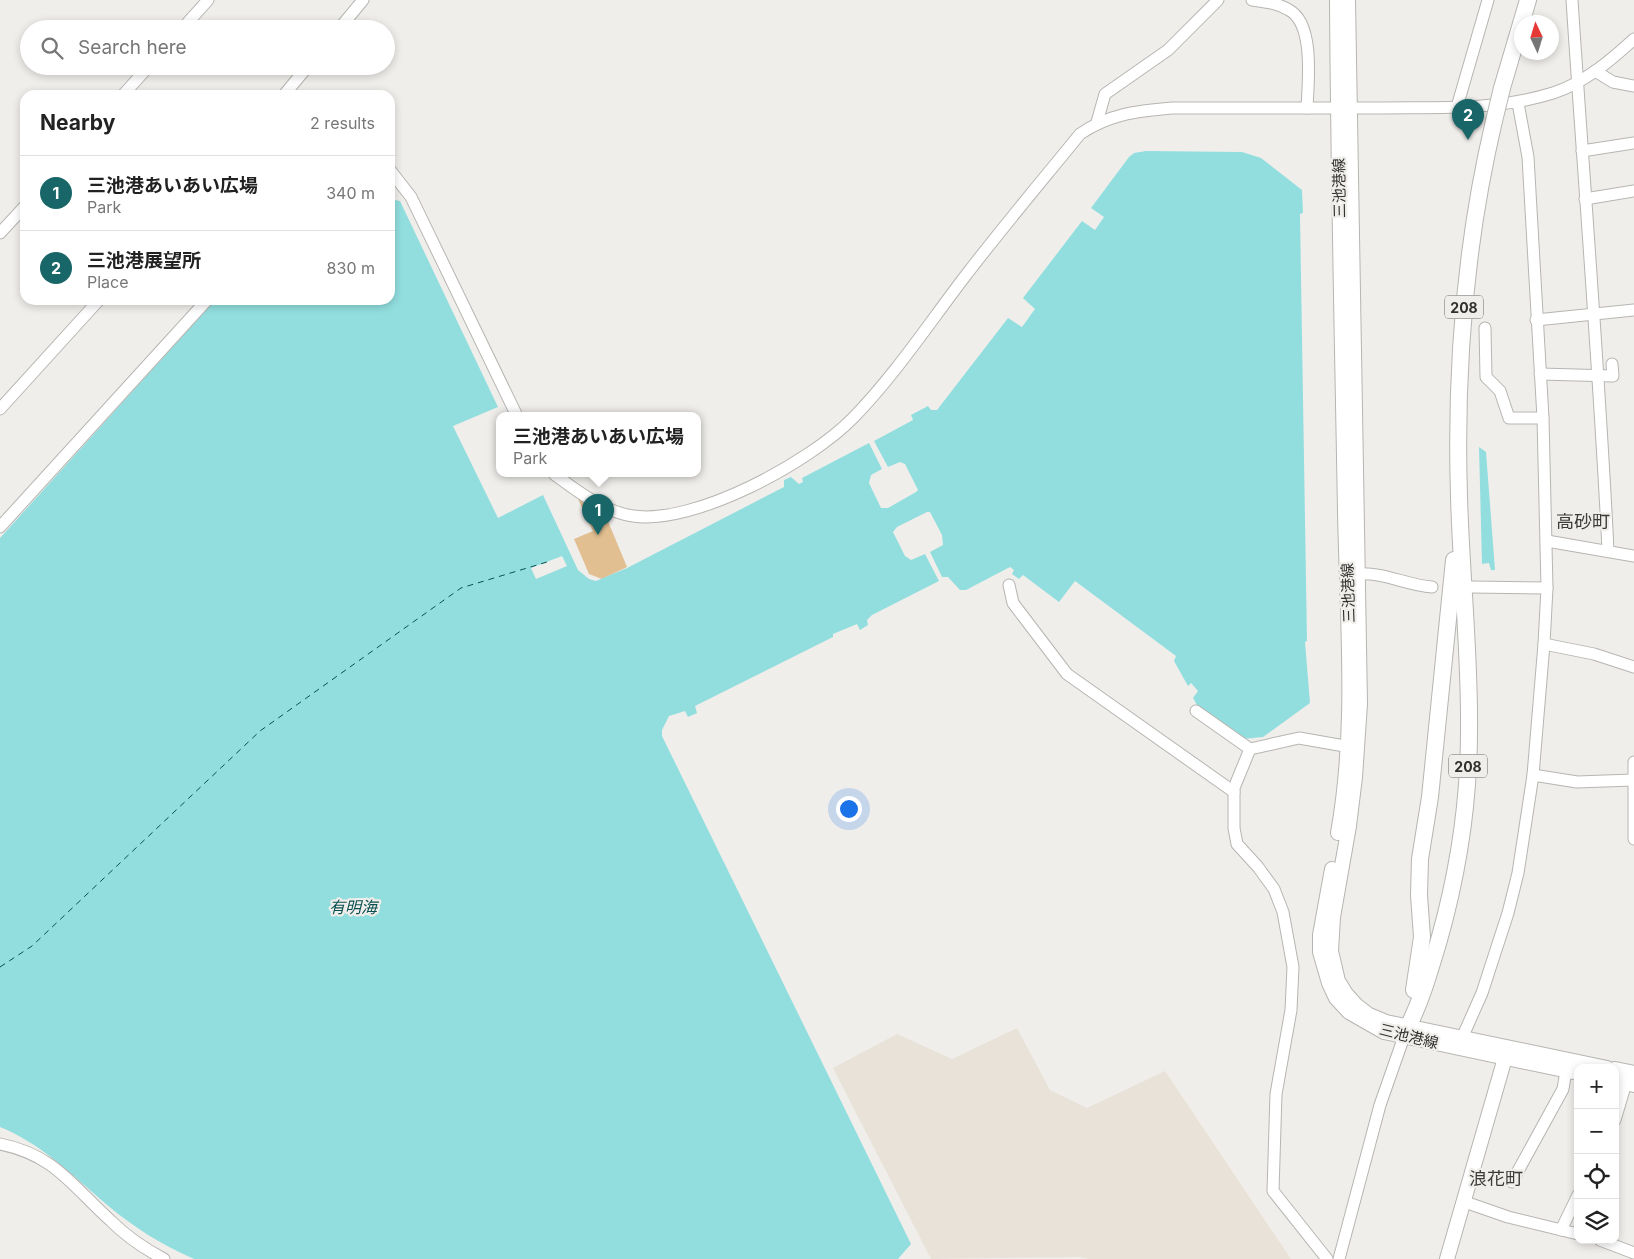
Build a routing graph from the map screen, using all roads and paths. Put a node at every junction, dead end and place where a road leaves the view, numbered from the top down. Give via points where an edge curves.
1 (208, 0) edge
2 (363, 0) edge
3 (1218, 0) edge
4 (1252, 0) edge
5 (1337, 0) edge
6 (1348, 0) edge
7 (1488, 0) edge
8 (1528, 0) edge
9 (1572, 0) edge
10 (190, 20) edge
11 (346, 20) edge
12 (1634, 39) edge
13 (1595, 71) junction
14 (141, 75) edge
15 (302, 75) edge
16 (1578, 83) junction
17 (1634, 86) edge
18 (127, 90) edge
19 (291, 90) edge
20 (1518, 103) junction
21 (1457, 107) junction
22 (1307, 108) junction
23 (1344, 108) junction
24 (1097, 122) junction
25 (1633, 145) edge
26 (1582, 151) junction
27 (395, 176) edge
28 (1634, 191) edge
29 (1585, 199) junction
30 (20, 211) edge
31 (0, 233) edge
32 (94, 305) edge
33 (202, 305) edge
34 (1634, 310) edge
35 (1593, 316) junction
36 (1536, 320) junction
37 (1485, 328) dead end
38 (1612, 364) dead end
39 (1540, 374) junction
40 (1599, 376) junction
41 (0, 409) edge
42 (515, 412) edge
43 (1543, 418) junction
44 (558, 477) edge
45 (1459, 496) junction
46 (0, 527) edge
47 (1547, 541) junction
48 (1608, 550) junction
49 (1634, 556) edge
50 (1358, 574) junction
51 (1009, 585) dead end
52 (1471, 587) dead end
53 (1432, 588) dead end
54 (1548, 588) junction
55 (1544, 644) junction
56 (1634, 667) edge
57 (1196, 711) dead end
58 (1353, 748) junction
59 (1250, 749) junction
60 (1634, 762) edge
61 (1533, 775) junction
62 (1633, 784) edge
63 (1234, 792) junction
64 (1634, 839) edge
65 (1406, 1032) junction
66 (1462, 1038) junction
67 (1507, 1053) junction
68 (1580, 1064) edge
69 (1572, 1072) edge
70 (1627, 1081) edge
71 (1618, 1109) edge
72 (0, 1144) edge
73 (1512, 1182) dead end
74 (1576, 1199) edge
75 (1465, 1202) junction
76 (1561, 1230) junction
77 (1574, 1233) edge
78 (1610, 1244) edge
79 (1634, 1253) edge
80 (164, 1259) edge
81 (1327, 1259) edge
82 (1339, 1259) edge
83 (1447, 1259) edge

1 - 10 street
2 - 11 street
3 - 24 street via 1168,50 1105,94
4 - 22 street via 1270,2 1291,10 1301,22 1309,74
5 - 23 main road, 三池港線
6 - 23 main road, 三池港線
7 - 21 street
8 - 45 highway, 208, bridge via 1502,88 1476,210 1464,302 1458,405
9 - 16 street
12 - 13 street
13 - 16 street
13 - 17 street via 1613,82
14 - 18 street
15 - 19 street
16 - 20 street
16 - 26 street
20 - 21 street
20 - 36 street via 1528,157
21 - 23 street
22 - 23 street
22 - 24 street via 1172,108 1132,111
23 - 50 main road, 三池港線
23 - 58 main road, 三池港線
24 - 44 street via 1080,134 852,419 810,452 770,478 726,498 662,518 617,512
25 - 26 street
26 - 29 street
27 - 42 street via 411,197
28 - 29 street
29 - 35 street
30 - 31 street
32 - 41 street
33 - 46 street
34 - 35 street
35 - 36 street
35 - 40 street
36 - 39 street
37 - 43 street via 1486,377 1500,391 1509,418
38 - 40 street via 1613,376
39 - 40 street
39 - 43 street
40 - 48 street
43 - 47 street
45 - 65 highway, 208 via 1430,796 1420,859 1420,957
45 - 65 highway, 208 via 1469,722 1464,813 1443,926 1420,1003
47 - 48 street
47 - 54 street
48 - 49 street
50 - 53 street via 1384,575 1415,586
50 - 58 main road, 三池港線 via 1360,662
51 - 63 street via 1013,603 1067,674
52 - 54 street
54 - 55 street
55 - 56 street via 1594,654
55 - 61 street
57 - 59 street
58 - 59 street via 1299,738
58 - 65 main road, 三池港線 via 1349,826 1331,935 1333,966 1346,994 1356,1005 1369,1015
59 - 63 street
60 - 62 street
61 - 62 street via 1577,782
61 - 66 street via 1518,872 1508,913 1482,993
62 - 64 street
63 - 81 street via 1237,844 1274,889 1283,912 1293,967 1291,1010 1276,1094 1273,1191
65 - 66 main road, 三池港線
65 - 67 main road, 三池港線
65 - 82 street via 1380,1105
66 - 67 main road, 三池港線
67 - 68 main road, 三池港線
67 - 69 main road, 三池港線
67 - 75 main road
69 - 73 street
70 - 71 street
72 - 80 street via 18,1147 50,1163 112,1222
74 - 76 street
75 - 76 street
75 - 83 main road
76 - 77 street
78 - 79 street

